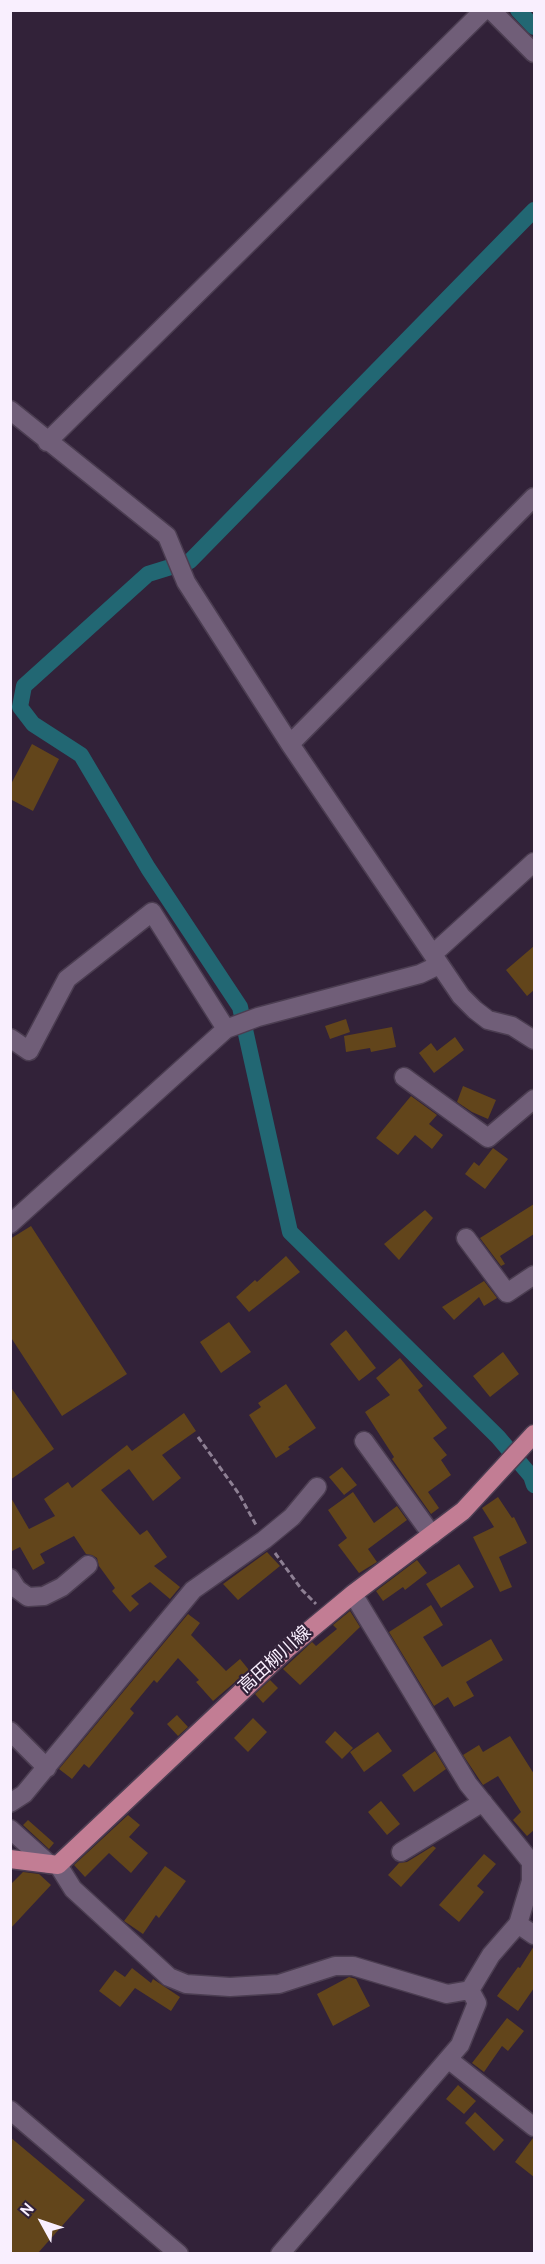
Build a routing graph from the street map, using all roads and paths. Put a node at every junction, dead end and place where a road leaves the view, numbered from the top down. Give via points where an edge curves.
1 (484, 10) edge
2 (491, 10) edge
3 (534, 53) edge
4 (11, 412) edge
5 (47, 442) junction
6 (534, 497) edge
7 (290, 744) junction
8 (534, 862) edge
9 (436, 959) junction
10 (226, 1029) junction
11 (10, 1038) edge
12 (534, 1040) edge
13 (405, 1077) dead end
14 (534, 1099) edge
15 (10, 1224) edge
16 (466, 1238) dead end
17 (534, 1275) edge
18 (534, 1434) edge
19 (364, 1441) dead end
20 (317, 1487) dead end
21 (432, 1535) junction
22 (88, 1565) dead end
23 (10, 1578) edge
24 (353, 1594) junction
25 (10, 1731) edge
26 (47, 1768) junction
27 (483, 1802) junction
28 (10, 1803) edge
29 (10, 1830) edge
30 (400, 1852) dead end
31 (10, 1859) edge
32 (53, 1865) junction
33 (518, 1924) junction
34 (534, 1935) edge
35 (470, 1990) junction
36 (448, 2059) junction
37 (10, 2110) edge
38 (534, 2127) edge
39 (179, 2253) edge
40 (280, 2253) edge

1 - 5 street
2 - 3 street
4 - 5 street
5 - 7 street via 167,536 186,582
6 - 7 street
7 - 9 street
8 - 9 street
9 - 10 street via 420,974
9 - 12 street via 475,1010 488,1020 512,1026
10 - 11 street via 152,912 67,980 29,1051
10 - 15 street
13 - 14 street via 488,1138
16 - 17 street via 507,1293
18 - 21 main road, 高田柳川線 via 463,1511
19 - 21 street
20 - 26 street via 292,1517 193,1590
21 - 24 main road, 高田柳川線
22 - 23 street via 62,1587 44,1596 28,1597
24 - 27 street via 468,1784
24 - 32 main road, 高田柳川線 via 288,1648
25 - 26 street
26 - 28 street via 24,1794
27 - 30 street
27 - 33 street via 531,1862 531,1881
29 - 32 street
31 - 32 main road
32 - 35 street via 73,1889 169,1977 186,1984 279,1984 335,1966 353,1966 447,1994
33 - 34 street
33 - 35 street via 491,1955
35 - 36 street via 477,2003 460,2045
36 - 38 street
36 - 40 street
37 - 39 street

